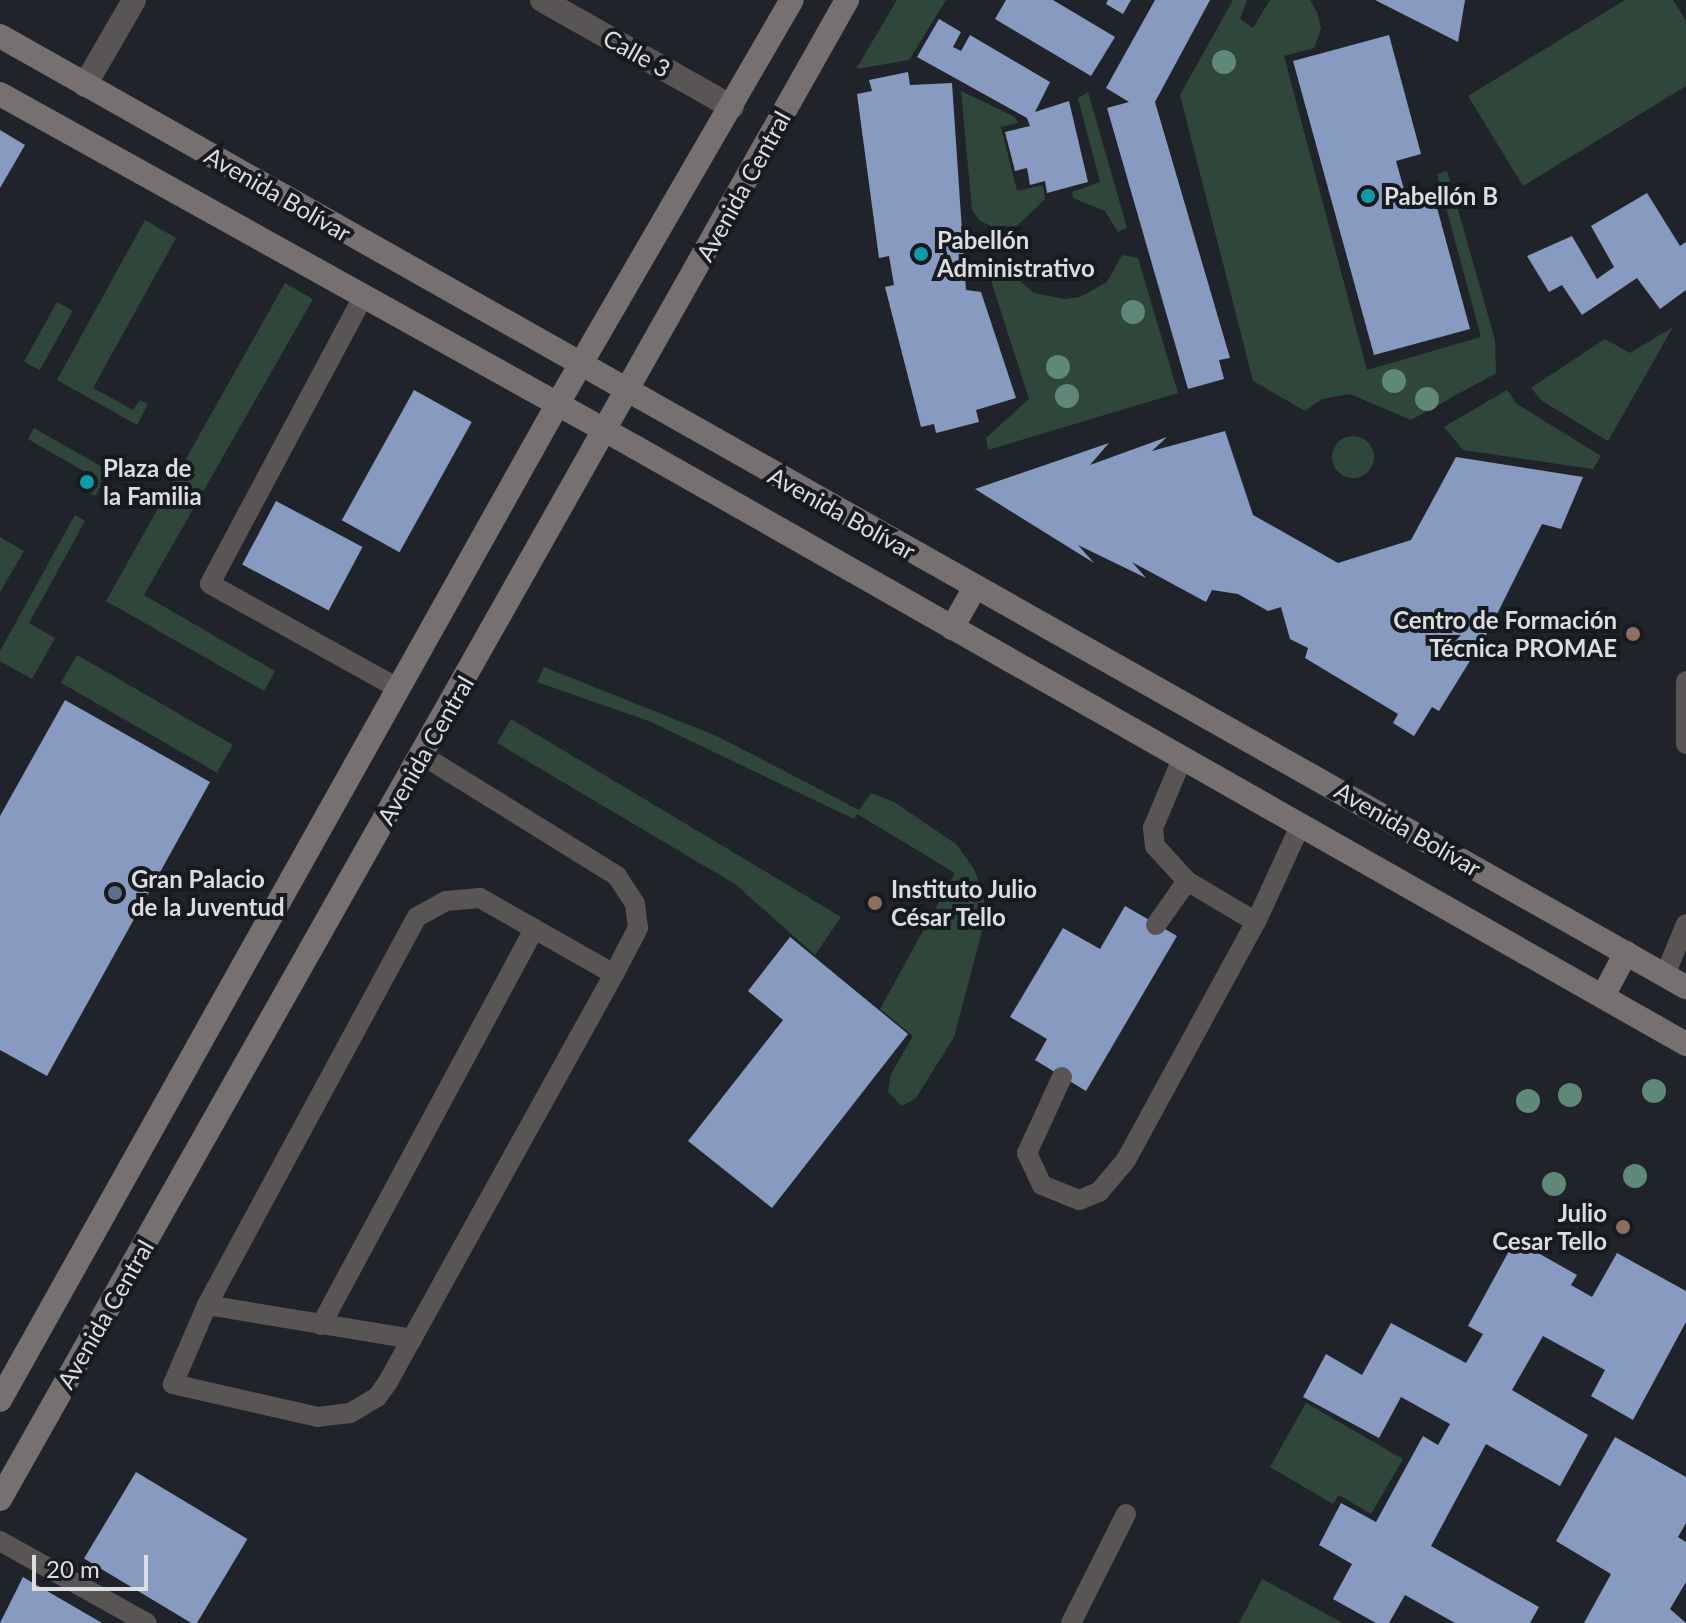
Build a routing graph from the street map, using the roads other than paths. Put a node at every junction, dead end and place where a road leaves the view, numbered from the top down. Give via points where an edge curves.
1 (134, 0) edge
2 (542, 0) edge
3 (792, 0) edge
4 (847, 0) edge
5 (0, 36) edge
6 (85, 85) junction
7 (0, 94) edge
8 (732, 107) junction
9 (363, 297) junction
10 (580, 366) junction
11 (627, 391) junction
12 (557, 405) junction
13 (606, 431) junction
14 (975, 587) junction
15 (952, 628) junction
16 (1686, 681) edge
17 (398, 688) junction
18 (1685, 716) edge
19 (1686, 744) edge
20 (422, 755) junction
21 (1182, 759) junction
22 (1300, 826) junction
23 (1187, 881) junction
24 (1256, 922) junction
25 (1686, 924) edge
26 (1156, 925) dead end
27 (534, 929) junction
28 (1626, 953) junction
29 (614, 974) junction
30 (1676, 981) edge
31 (1603, 996) junction
32 (1686, 1044) edge
33 (1062, 1077) dead end
34 (207, 1305) junction
35 (321, 1325) junction
36 (412, 1339) junction
37 (0, 1400) edge
38 (0, 1499) edge
39 (1126, 1514) dead end
40 (0, 1541) edge
41 (147, 1623) edge
42 (1071, 1623) edge

1 - 6 street
2 - 8 street, Calle 3
3 - 8 street, Avenida Central
4 - 11 street, Avenida Central
5 - 6 street, Avenida Bolívar
6 - 10 street, Avenida Bolívar
7 - 9 street, Avenida Bolívar
8 - 10 street, Avenida Central
9 - 12 street, Avenida Bolívar
9 - 17 lane via 210,584
10 - 11 street, Avenida Bolívar
10 - 12 street, Avenida Central
11 - 13 street, Avenida Central
11 - 14 street, Avenida Bolívar
12 - 13 street, Avenida Bolívar
12 - 17 street, Avenida Central
13 - 15 street, Avenida Bolívar
13 - 20 street, Avenida Central
14 - 15 street
14 - 28 street, Avenida Bolívar
15 - 21 street, Avenida Bolívar
16 - 18 lane
17 - 37 street, Avenida Central
18 - 19 lane
20 - 29 lane via 617,876 638,917
20 - 38 street, Avenida Central
21 - 22 street, Avenida Bolívar
21 - 23 lane via 1153,828 1164,861
22 - 24 lane
22 - 31 street, Avenida Bolívar
23 - 24 lane
23 - 26 lane
24 - 33 lane via 1126,1160 1099,1192 1079,1200 1042,1185 1027,1153
25 - 30 lane
27 - 29 lane
27 - 34 lane via 480,898 446,901 417,917
27 - 35 lane
28 - 30 street, Avenida Bolívar
28 - 31 street
29 - 36 lane
31 - 32 street, Avenida Bolívar
34 - 35 lane
34 - 36 lane via 173,1384 318,1417 350,1413 377,1397
35 - 36 lane
39 - 42 lane
40 - 41 lane

